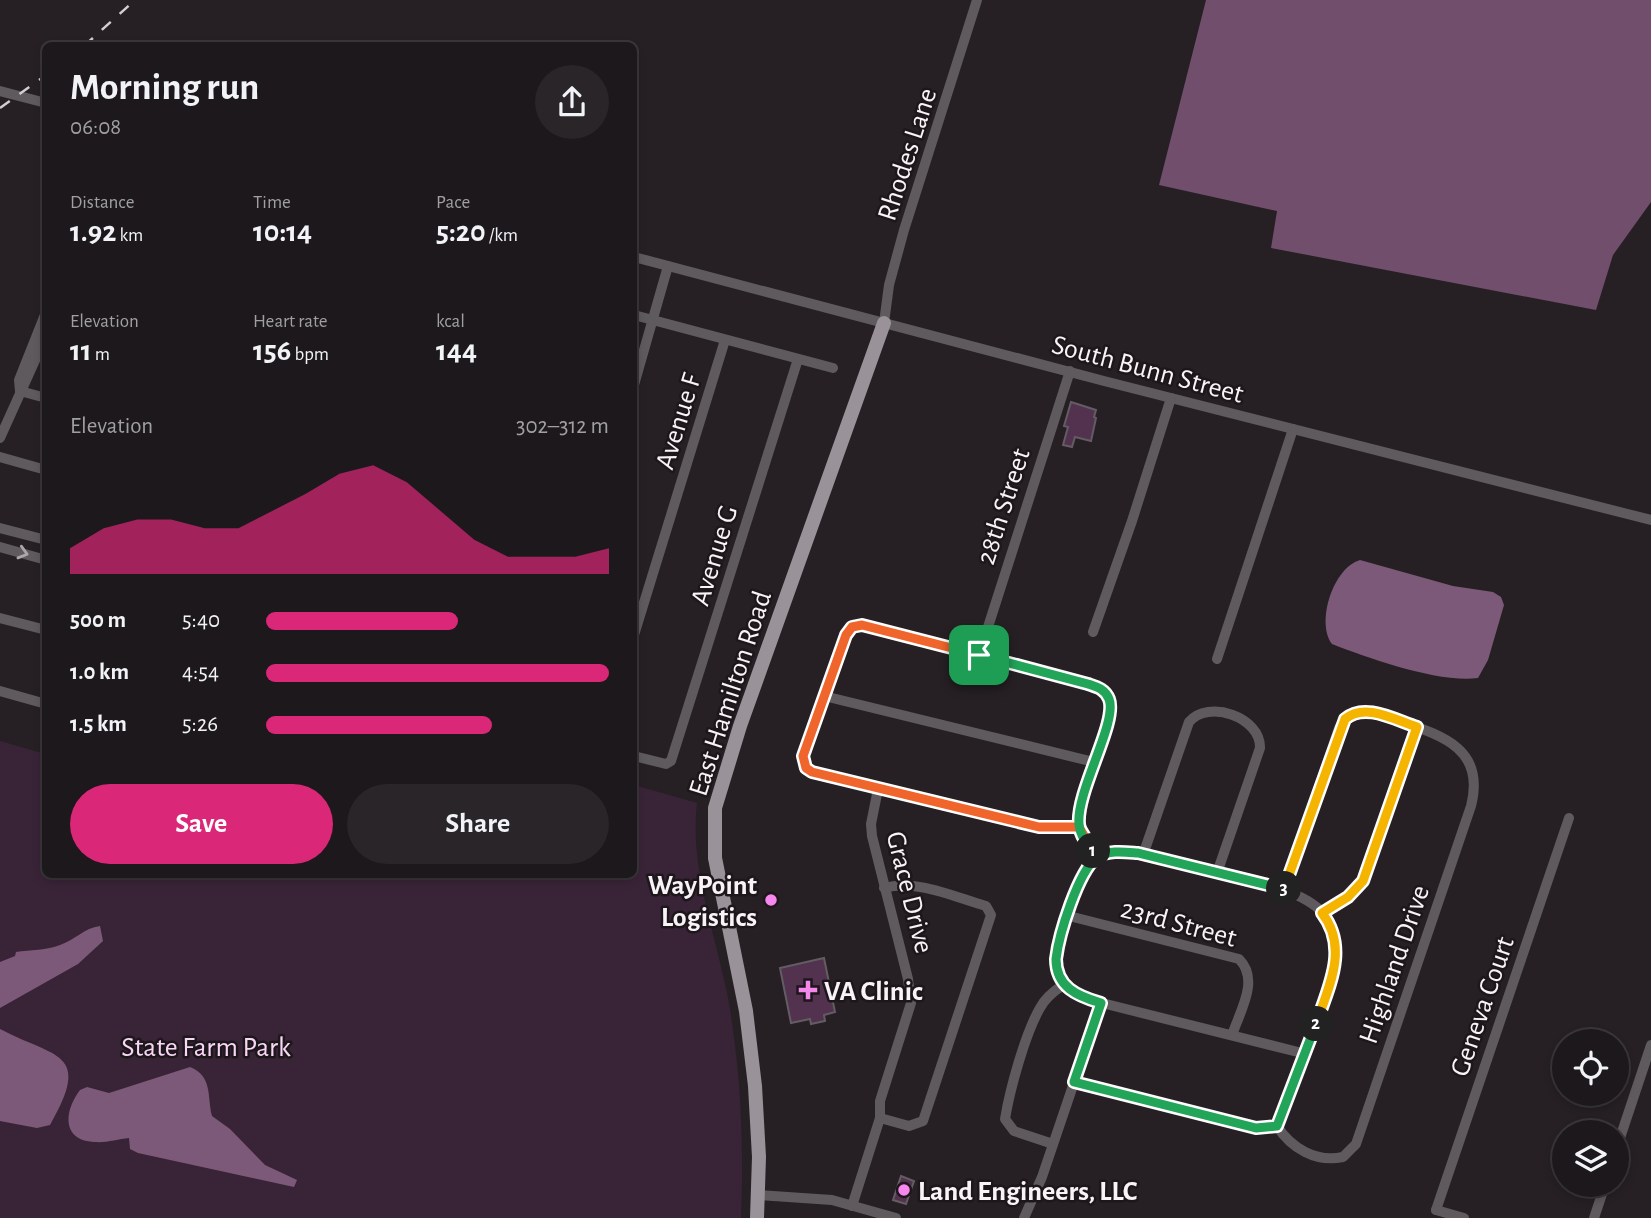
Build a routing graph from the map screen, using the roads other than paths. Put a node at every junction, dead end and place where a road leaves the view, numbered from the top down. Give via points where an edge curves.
1 (977, 0) edge
2 (0, 91) edge
3 (42, 102) edge
4 (637, 258) edge
5 (668, 266) junction
6 (637, 316) edge
7 (654, 321) junction
8 (42, 322) edge
9 (884, 323) junction
10 (726, 340) junction
11 (42, 346) edge
12 (798, 359) junction
13 (833, 368) dead end
14 (1070, 371) junction
15 (637, 375) edge
16 (20, 391) junction
17 (42, 397) edge
18 (1171, 398) junction
19 (1293, 429) junction
20 (0, 438) edge
21 (0, 457) edge
22 (42, 469) edge
23 (1651, 520) edge
24 (0, 528) edge
25 (42, 539) edge
26 (0, 547) edge
27 (42, 559) edge
28 (0, 618) edge
29 (637, 625) edge
30 (42, 629) edge
31 (1093, 632) dead end
32 (979, 655) junction
33 (1217, 659) dead end
34 (0, 691) edge
35 (824, 696) junction
36 (42, 703) edge
37 (1417, 727) junction
38 (637, 757) edge
39 (1094, 761) junction
40 (878, 789) junction
41 (1569, 818) dead end
42 (1079, 827) junction
43 (1143, 855) junction
44 (1097, 857) junction
45 (1217, 873) junction
46 (884, 888) junction
47 (1284, 890) junction
48 (1322, 913) junction
49 (1069, 916) junction
50 (1063, 985) junction
51 (1101, 1003) junction
52 (1232, 1035) junction
53 (1651, 1045) edge
54 (1306, 1054) junction
55 (1074, 1082) junction
56 (880, 1118) junction
57 (1626, 1120) edge
58 (1277, 1126) junction
59 (1053, 1144) junction
60 (758, 1195) junction
61 (1601, 1197) edge
62 (852, 1206) junction
63 (1438, 1214) edge
64 (757, 1218) edge
65 (895, 1218) edge
66 (1024, 1218) edge
67 (1464, 1218) edge
68 (1594, 1218) edge

1 - 9 street, Rhodes Lane via 904,230
2 - 3 street
4 - 5 street, South Bunn Street
5 - 7 street
5 - 9 street, South Bunn Street
6 - 7 street
7 - 10 street
7 - 15 street
8 - 16 street via 19,380
9 - 14 street, South Bunn Street
9 - 60 main road, East Hamilton Road via 715,808 715,858 752,1056
10 - 12 street
10 - 29 street, Avenue F
11 - 16 street
12 - 13 street
12 - 38 street, Avenue G via 670,763
14 - 18 street, South Bunn Street
14 - 32 street, 28th Street
16 - 17 street
16 - 20 street
18 - 19 street, South Bunn Street
18 - 31 street
19 - 23 street, South Bunn Street
19 - 33 street
21 - 22 street
24 - 25 street
26 -> 27 street
28 - 30 street
32 - 35 street via 862,625 852,627
32 - 39 street via 1100,688 1107,695 1110,716
34 - 36 street
35 - 39 street
35 - 40 street via 804,764 812,772
37 - 47 street via 1366,711 1345,719
37 - 48 street via 1363,881
37 - 58 street, Highland Drive via 1454,744 1469,764 1474,780 1471,806 1361,1130 1356,1144 1343,1157 1324,1158 1300,1150
39 - 42 street
40 - 42 street via 1039,827
40 - 46 street, Grace Drive via 871,824
41 - 63 street, Geneva Court
42 - 44 street
43 - 44 street via 1119,852
43 - 45 street
43 - 45 street via 1189,722 1204,711 1228,715 1254,727 1260,748
44 - 49 street via 1087,869
45 - 47 street
46 - 56 street, Grace Drive via 911,1003 880,1101
46 - 56 street via 918,887 986,906 991,915 923,1121 909,1126
47 - 48 street
48 - 54 street via 1335,935 1336,964
49 - 50 street via 1056,959
49 - 52 street, 23rd Street via 1238,959 1250,979
50 - 51 street
50 - 59 street via 1040,1007 1005,1119 1014,1131
51 - 52 street
51 - 55 street
52 - 54 street
53 - 57 street
54 - 58 street
55 - 58 street via 1256,1128
55 - 59 street
56 - 62 street, Grace Drive
59 - 66 street
60 - 62 street via 811,1197
60 - 64 main road, East Hamilton Road
61 - 68 street
62 - 65 street
63 - 67 street

